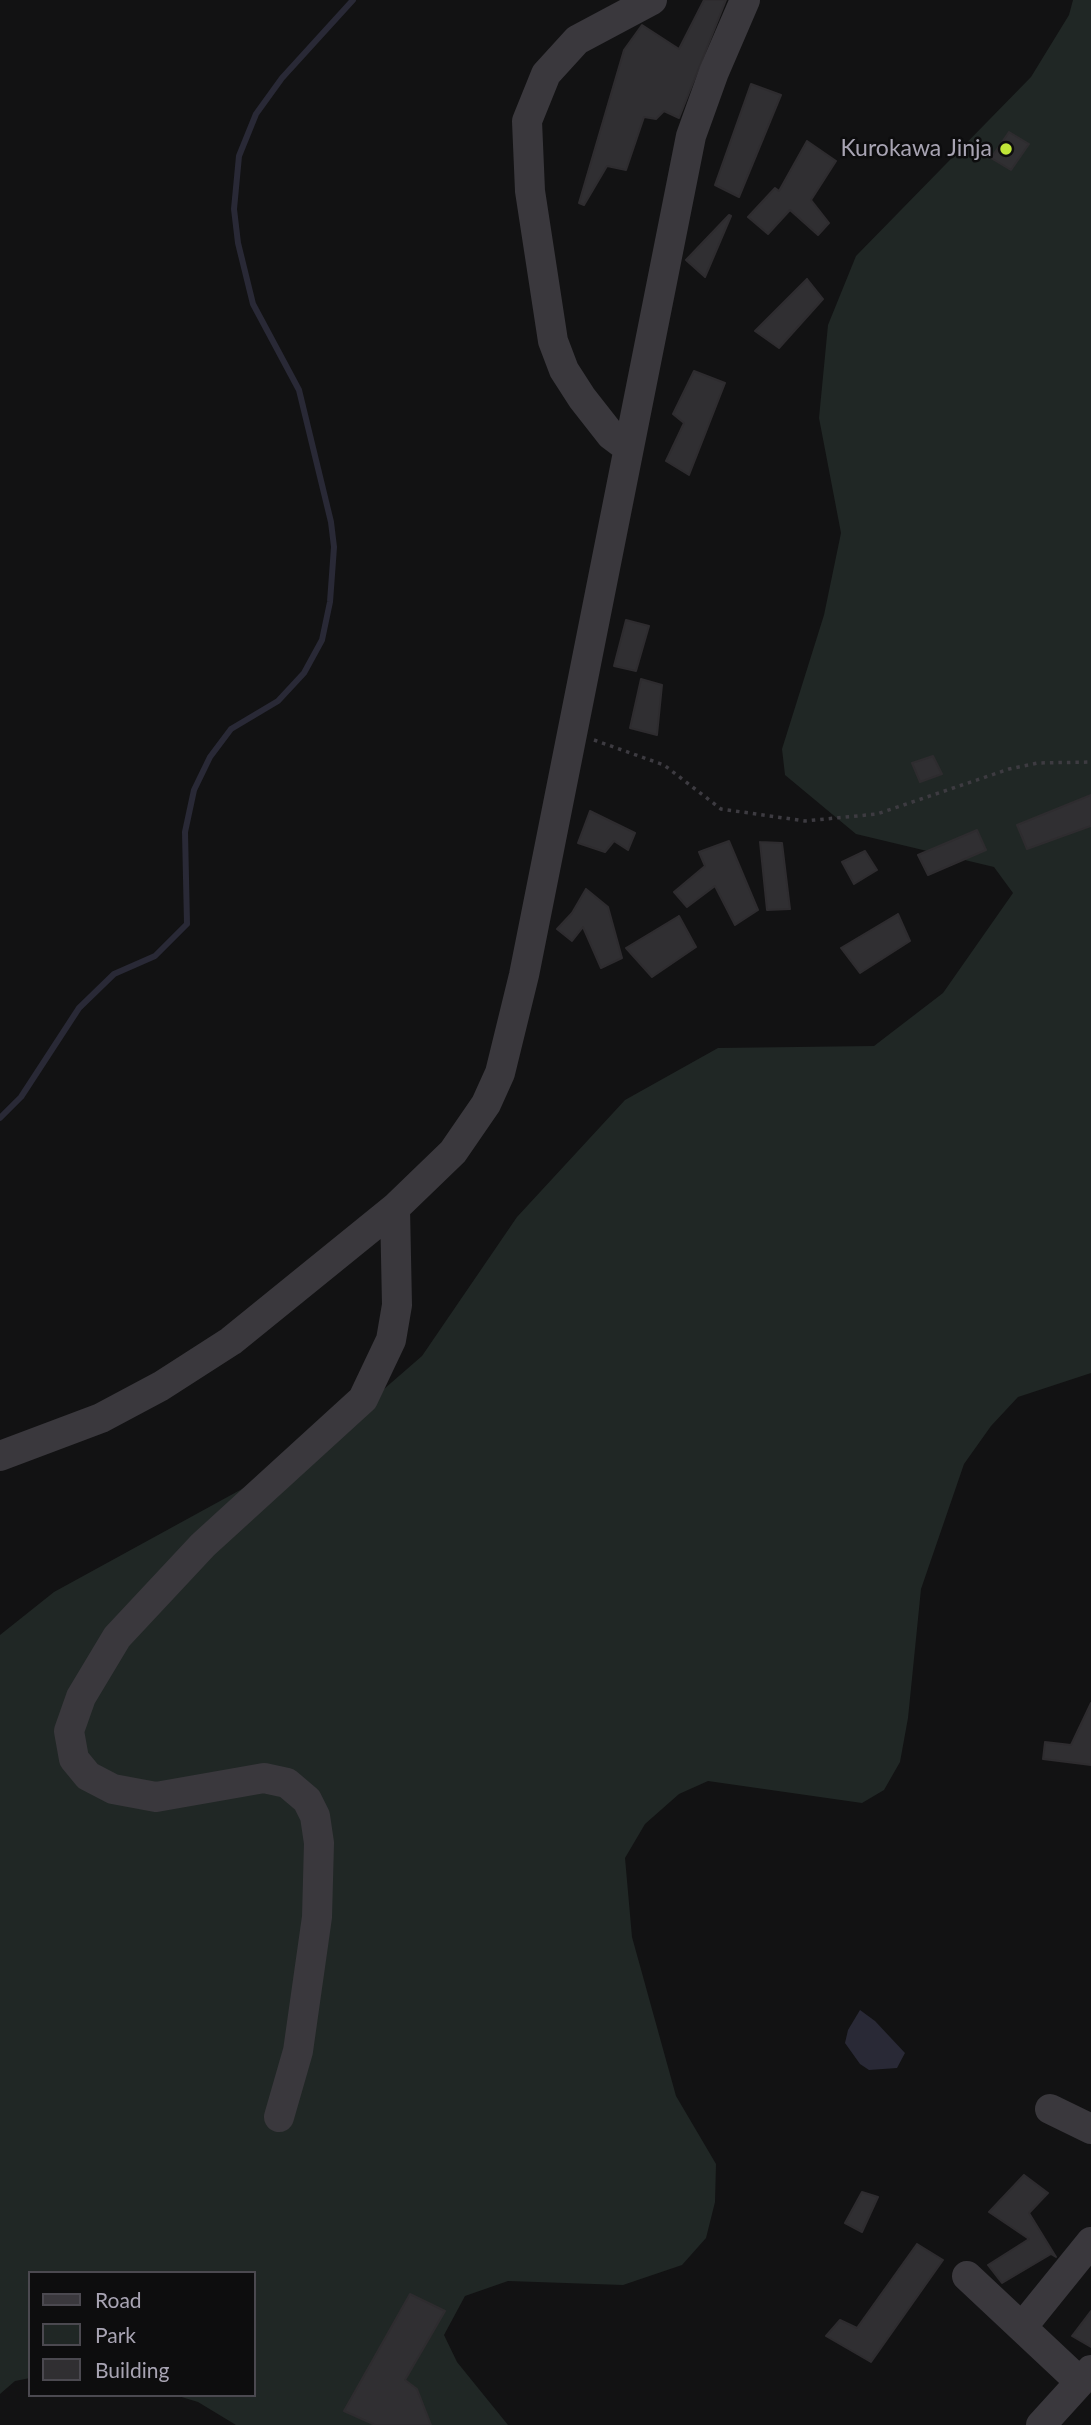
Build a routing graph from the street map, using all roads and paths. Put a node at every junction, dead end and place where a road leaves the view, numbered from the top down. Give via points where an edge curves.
1 (652, 0) edge
2 (745, 0) edge
3 (627, 447) junction
4 (573, 730) junction
5 (1091, 762) edge
6 (395, 1208) junction
7 (0, 1456) edge
8 (1050, 2109) dead end
9 (279, 2117) dead end
10 (1091, 2129) edge
11 (1091, 2242) edge
12 (967, 2276) dead end
13 (1023, 2326) junction
14 (1086, 2376) edge
15 (1041, 2425) edge

1 - 3 street via 578,40 546,74 527,121 530,191 553,341 564,370 583,398 611,435
2 - 3 street via 691,136
3 - 4 street
4 - 5 path via 612,749 664,765 721,809 805,821 877,814 1038,763
4 - 6 street via 500,1073 453,1152
6 - 7 street via 231,1340 161,1386 101,1418
6 - 9 street via 397,1305 391,1340 363,1399 203,1545 117,1637 81,1697 69,1731 74,1759 88,1776 113,1788 156,1797 264,1778 288,1783 307,1800 318,1843 317,1917 298,2051
8 - 10 street
11 - 13 street
12 - 13 street
13 - 14 street
14 - 15 street

